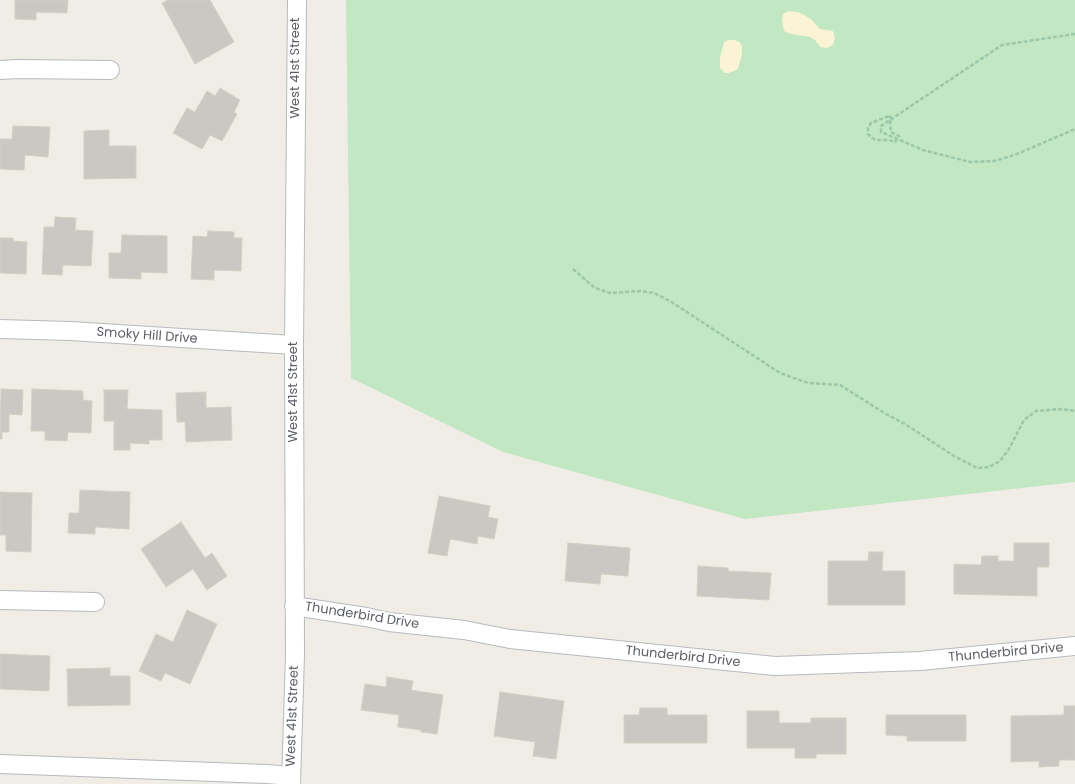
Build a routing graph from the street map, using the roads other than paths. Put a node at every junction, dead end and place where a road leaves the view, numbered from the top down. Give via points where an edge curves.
1 (297, 0) edge
2 (0, 70) edge
3 (110, 70) dead end
4 (0, 329) edge
5 (294, 345) junction
6 (0, 600) edge
7 (95, 602) dead end
8 (294, 606) junction
9 (1075, 646) edge
10 (0, 764) edge
11 (291, 780) edge

1 - 5 street, West 41st Street
2 - 3 street
4 - 5 street, Smoky Hill Drive
5 - 8 street, West 41st Street
6 - 7 street
8 - 9 street, Thunderbird Drive via 510,639 775,666 920,661
8 - 11 street, West 41st Street
10 - 11 street via 267,774

